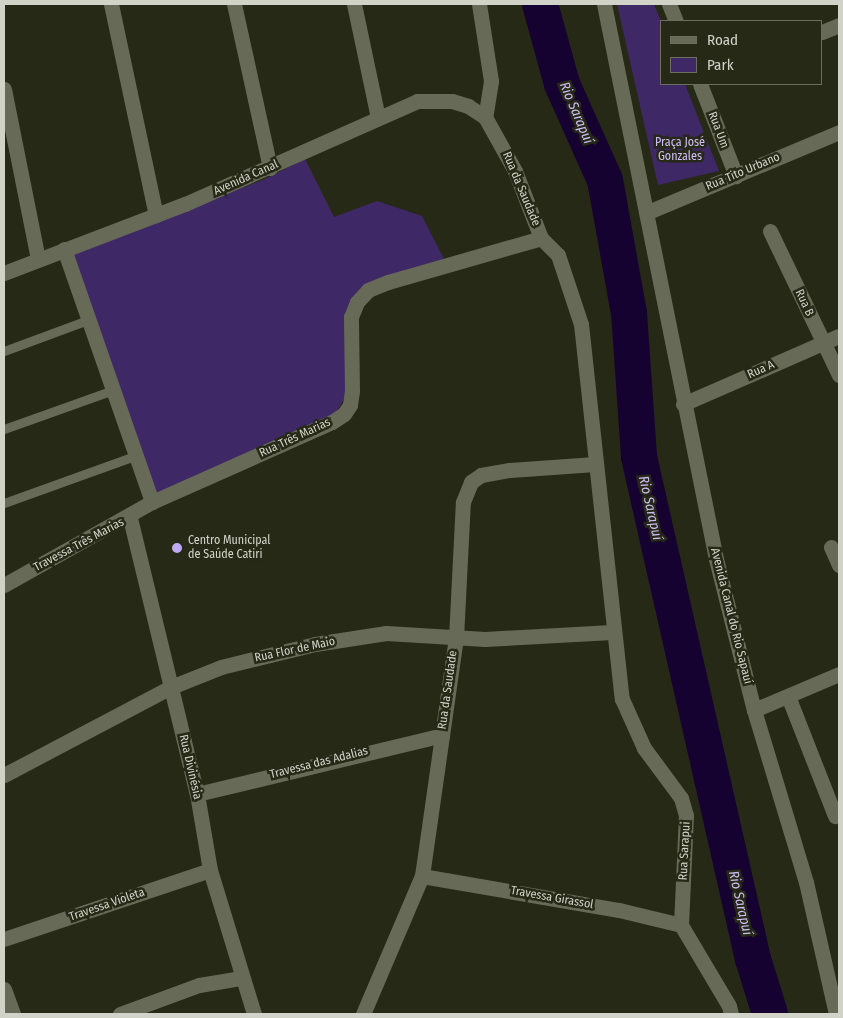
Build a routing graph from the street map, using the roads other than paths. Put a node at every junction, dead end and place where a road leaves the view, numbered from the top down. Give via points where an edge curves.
1 (110, 4) edge
2 (234, 4) edge
3 (354, 4) edge
4 (478, 4) edge
5 (604, 4) edge
6 (670, 4) edge
7 (676, 20) edge
8 (839, 25) edge
9 (823, 32) edge
10 (700, 85) edge
11 (4, 89) edge
12 (485, 117) junction
13 (378, 118) junction
14 (839, 132) edge
15 (270, 168) junction
16 (736, 176) junction
17 (648, 212) junction
18 (156, 215) junction
19 (770, 231) dead end
20 (540, 238) junction
21 (64, 249) junction
22 (38, 259) junction
23 (4, 273) edge
24 (88, 320) junction
25 (839, 336) edge
26 (823, 343) junction
27 (4, 351) edge
28 (839, 374) edge
29 (113, 390) junction
30 (683, 404) junction
31 (4, 429) edge
32 (137, 455) junction
33 (595, 464) junction
34 (152, 502) junction
35 (4, 504) edge
36 (130, 518) junction
37 (831, 546) dead end
38 (839, 565) edge
39 (4, 586) edge
40 (612, 632) junction
41 (456, 638) junction
42 (839, 674) edge
43 (171, 687) junction
44 (788, 696) junction
45 (754, 710) junction
46 (442, 735) junction
47 (4, 775) edge
48 (197, 794) junction
49 (835, 816) dead end
50 (210, 870) junction
51 (422, 876) junction
52 (681, 925) junction
53 (4, 939) edge
54 (241, 978) junction
55 (4, 989) edge
56 (13, 1014) edge
57 (120, 1014) edge
58 (254, 1014) edge
59 (363, 1014) edge
60 (731, 1014) edge
61 (836, 1014) edge

1 - 18 street
2 - 15 street
3 - 13 street
4 - 12 street via 491,81
5 - 17 street, Avenida Canal do Rio Sapauí
6 - 7 street
8 - 9 street
10 - 16 street, Rua Um
11 - 22 street
12 - 13 street, Avenida Canal via 468,106 434,99 417,102
12 - 20 street, Rua da Saudade via 515,171
13 - 15 street, Avenida Canal
14 - 16 street, Rua Tito Urbano
15 - 18 street, Avenida Canal
16 - 17 street, Rua Tito Urbano
17 - 30 street, Avenida Canal do Rio Sapauí
18 - 21 street, Avenida Canal
19 - 26 street, Rua B
20 - 33 street, Rua da Saudade via 558,255 581,324 589,376
20 - 34 street, Rua Três Marias via 368,290 357,302 351,317 352,391 350,405 344,414
21 - 22 street, Avenida Canal
21 - 24 street
22 - 23 street, Avenida Canal
24 - 27 lane
24 - 29 street
25 - 26 street, Rua A
26 - 28 street, Rua B
26 - 30 street, Rua A
29 - 31 lane
29 - 32 street
30 - 45 street, Avenida Canal do Rio Sapauí
32 - 34 street
32 - 35 lane
33 - 40 street, Rua da Saudade via 611,577
33 - 41 street, Rua da Saudade via 510,470 481,476 471,482 463,502
34 - 36 street, Travessa Três Marias
36 - 39 street, Travessa Três Marias
36 - 43 street, Rua Divinésia
37 - 38 street
40 - 41 street, Rua Flor de Maio
40 - 52 street, Rua Sarapui via 622,699 644,748 676,791 686,814
41 - 43 street, Rua Flor de Maio via 386,633 315,644 221,667
41 - 46 street, Rua da Saudade
42 - 44 street
43 - 47 street, Rua Flor de Maio
43 - 48 street, Rua Divinésia
44 - 45 street
44 - 49 street
45 - 61 street, Avenida Canal do Rio Sapauí via 806,882
46 - 48 street, Travessa das Adalias
46 - 51 street, Rua da Saudade
48 - 50 street, Rua Divinésia
50 - 53 street, Travessa Violeta
50 - 54 street, Rua Divinésia
51 - 52 street, Travessa Girassol via 619,910
51 - 59 street, Rua da Saudade
52 - 60 street
54 - 57 street via 200,985
54 - 58 street, Rua Divinésia
55 - 56 street

